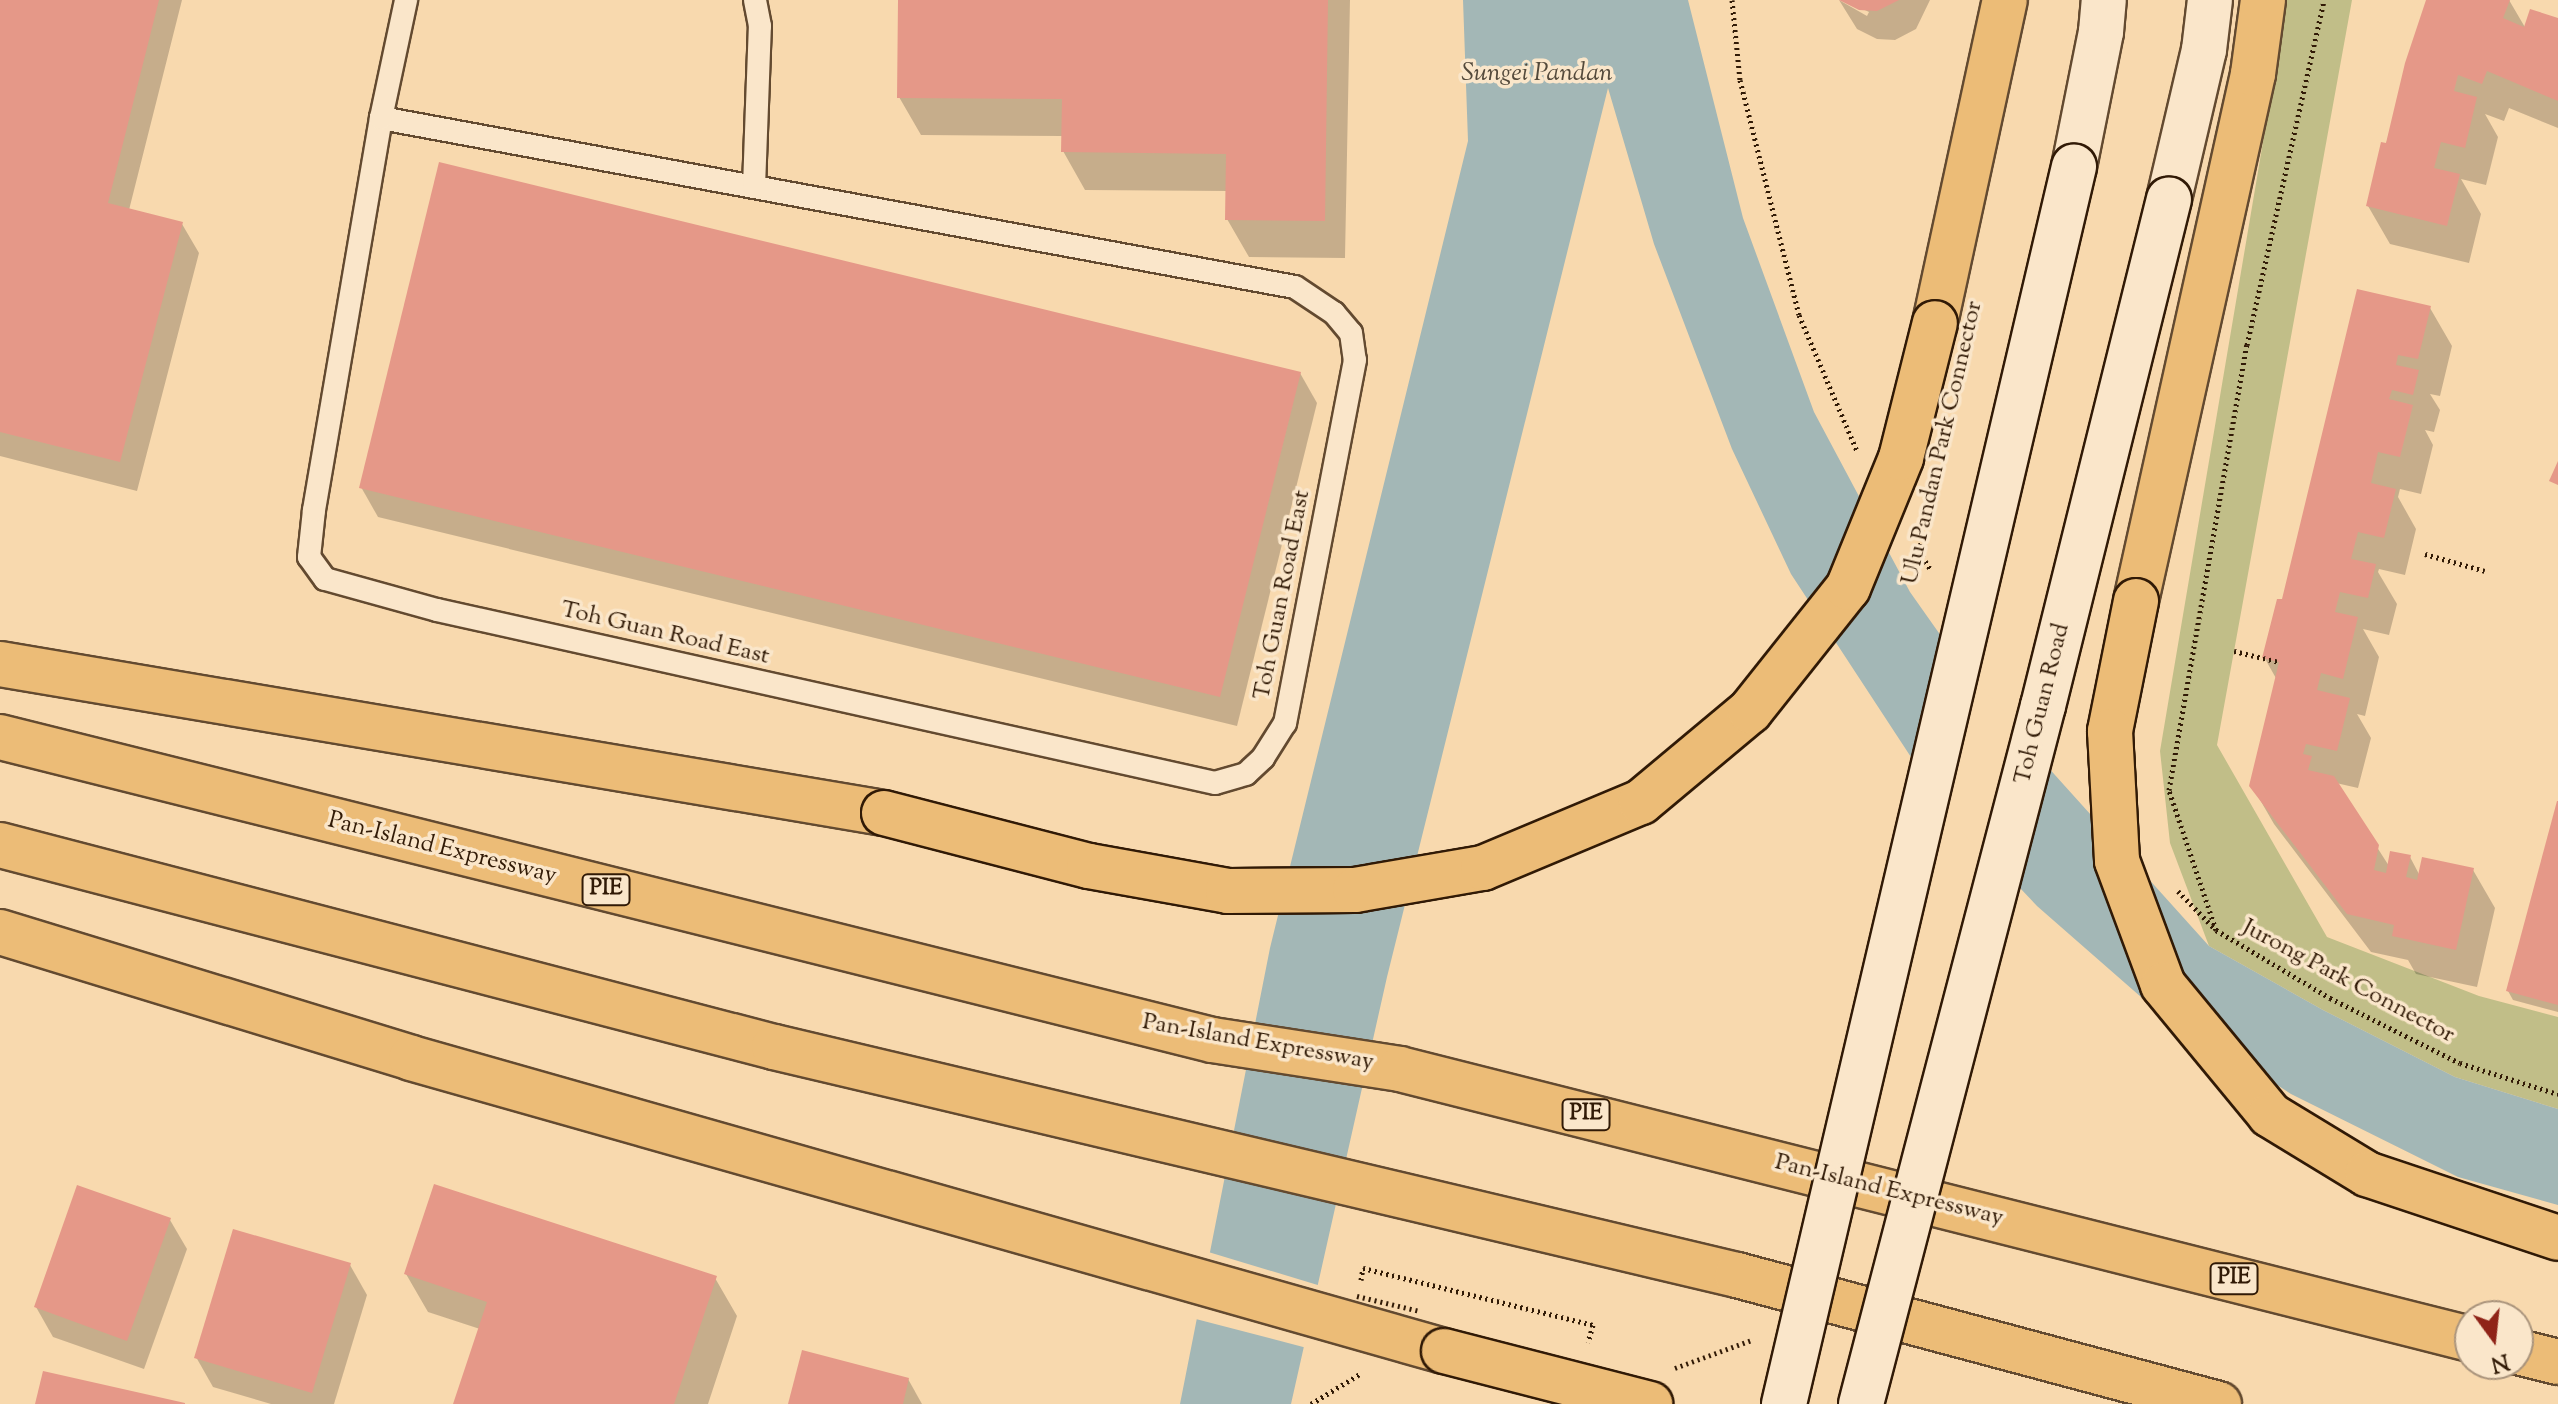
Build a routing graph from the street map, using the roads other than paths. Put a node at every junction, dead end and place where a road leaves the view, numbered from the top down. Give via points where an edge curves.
1 (406, 0) edge
2 (755, 0) edge
3 (2005, 0) edge
4 (2104, 0) edge
5 (2210, 0) edge
6 (2263, 0) edge
7 (381, 118) junction
8 (754, 187) junction
9 (0, 664) edge
10 (0, 737) edge
11 (0, 845) edge
12 (0, 932) edge
13 (2558, 1238) edge
14 (2454, 1335) edge
15 (2534, 1356) edge
16 (2558, 1362) edge
17 (1658, 1387) edge
18 (1784, 1404) edge
19 (1861, 1404) edge
20 (2219, 1404) edge

1 - 7 lane, Toh Guan Road East
2 - 8 lane via 760,26
3 - 9 highway, bridge via 1901,458 1848,588 1750,711 1641,802 1483,868 1355,890 1228,891 1089,866 884,813
4 - 18 main road, bridge via 2074,167
5 - 19 main road, Toh Guan Road, bridge via 2204,50 2169,199
6 - 13 highway, bridge via 2253,74 2110,731 2117,861 2163,985 2270,1115 2367,1174
7 - 8 lane, Toh Guan Road East
7 - 8 lane, Toh Guan Road East via 314,510 309,557 325,579 437,610 1215,783 1246,774 1285,723 1355,360 1351,333 1334,313 1295,287
10 - 14 highway, Pan-Island Expressway / PIE via 1213,1040 1400,1069
11 - 20 highway via 774,1047 1737,1275
12 - 17 highway, bridge via 411,1058 1429,1346
15 - 16 highway

